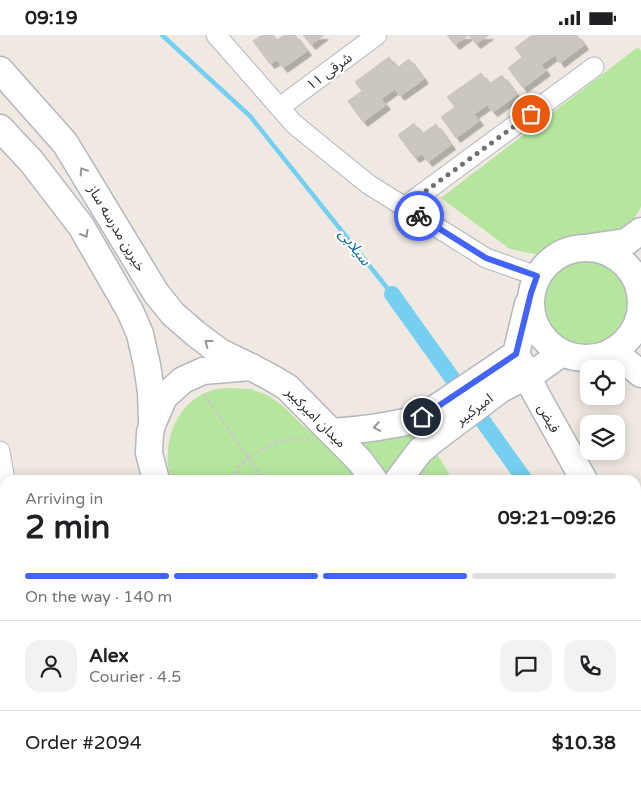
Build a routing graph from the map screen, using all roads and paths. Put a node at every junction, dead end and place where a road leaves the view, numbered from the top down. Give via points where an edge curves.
1 (216, 35) edge
2 (377, 35) edge
3 (594, 67) dead end
4 (0, 70) edge
5 (23, 95) junction
6 (280, 107) junction
7 (42, 117) junction
8 (4, 130) edge
9 (404, 207) junction
10 (641, 231) edge
11 (641, 245) edge
12 (581, 248) junction
13 (629, 269) junction
14 (534, 285) junction
15 (640, 319) edge
16 (613, 351) junction
17 (562, 353) junction
18 (522, 364) junction
19 (250, 367) junction
20 (641, 375) edge
21 (204, 394) dead end
22 (152, 425) junction
23 (427, 429) junction
24 (323, 436) junction
25 (0, 451) edge
26 (149, 453) junction
27 (248, 457) junction
28 (5, 475) edge
29 (144, 475) edge
30 (155, 475) edge
31 (234, 475) edge
32 (261, 475) edge
33 (370, 475) edge
34 (402, 475) edge
35 (581, 475) edge

1 - 6 street
2 - 6 street, ۱۱ شرقی
3 - 9 street
4 - 5 main road, خیرین مدرسه ساز
5 - 7 main road, خیرین مدرسه ساز
5 - 8 main road via 16,116 10,119
6 - 9 street via 294,124 368,184
7 - 8 main road via 24,116 14,130
19 -> 7 main road, خیرین مدرسه ساز via 220,352 173,314 156,293 65,143
8 -> 22 main road via 80,226 130,311 140,334 147,365
9 - 14 street
10 - 12 main road via 626,242
11 - 13 main road
12 - 13 main road via 599,249 616,257
12 - 14 main road via 564,252 548,262
13 - 15 main road via 638,283
14 - 17 main road via 531,311 536,328 547,343
14 - 18 main road
15 - 16 main road via 625,342
16 - 17 main road via 597,357 579,358
16 - 20 main road
17 - 18 main road, امیرکبیر via 538,370
18 - 23 main road, امیرکبیر
18 - 35 main road, فیض
19 - 22 main road via 204,371 183,380 164,397
19 - 24 main road, میدان امیرکبیر via 287,387
21 - 27 path
22 - 26 main road
23 -> 24 main road, امیرکبیر via 404,423
23 - 34 main road, امیرکبیر via 420,451
24 - 27 path via 277,442
24 - 33 main road, میدان امیرکبیر via 360,461
25 - 28 street
26 - 29 main road
26 - 30 main road
27 - 31 path
27 - 32 path

